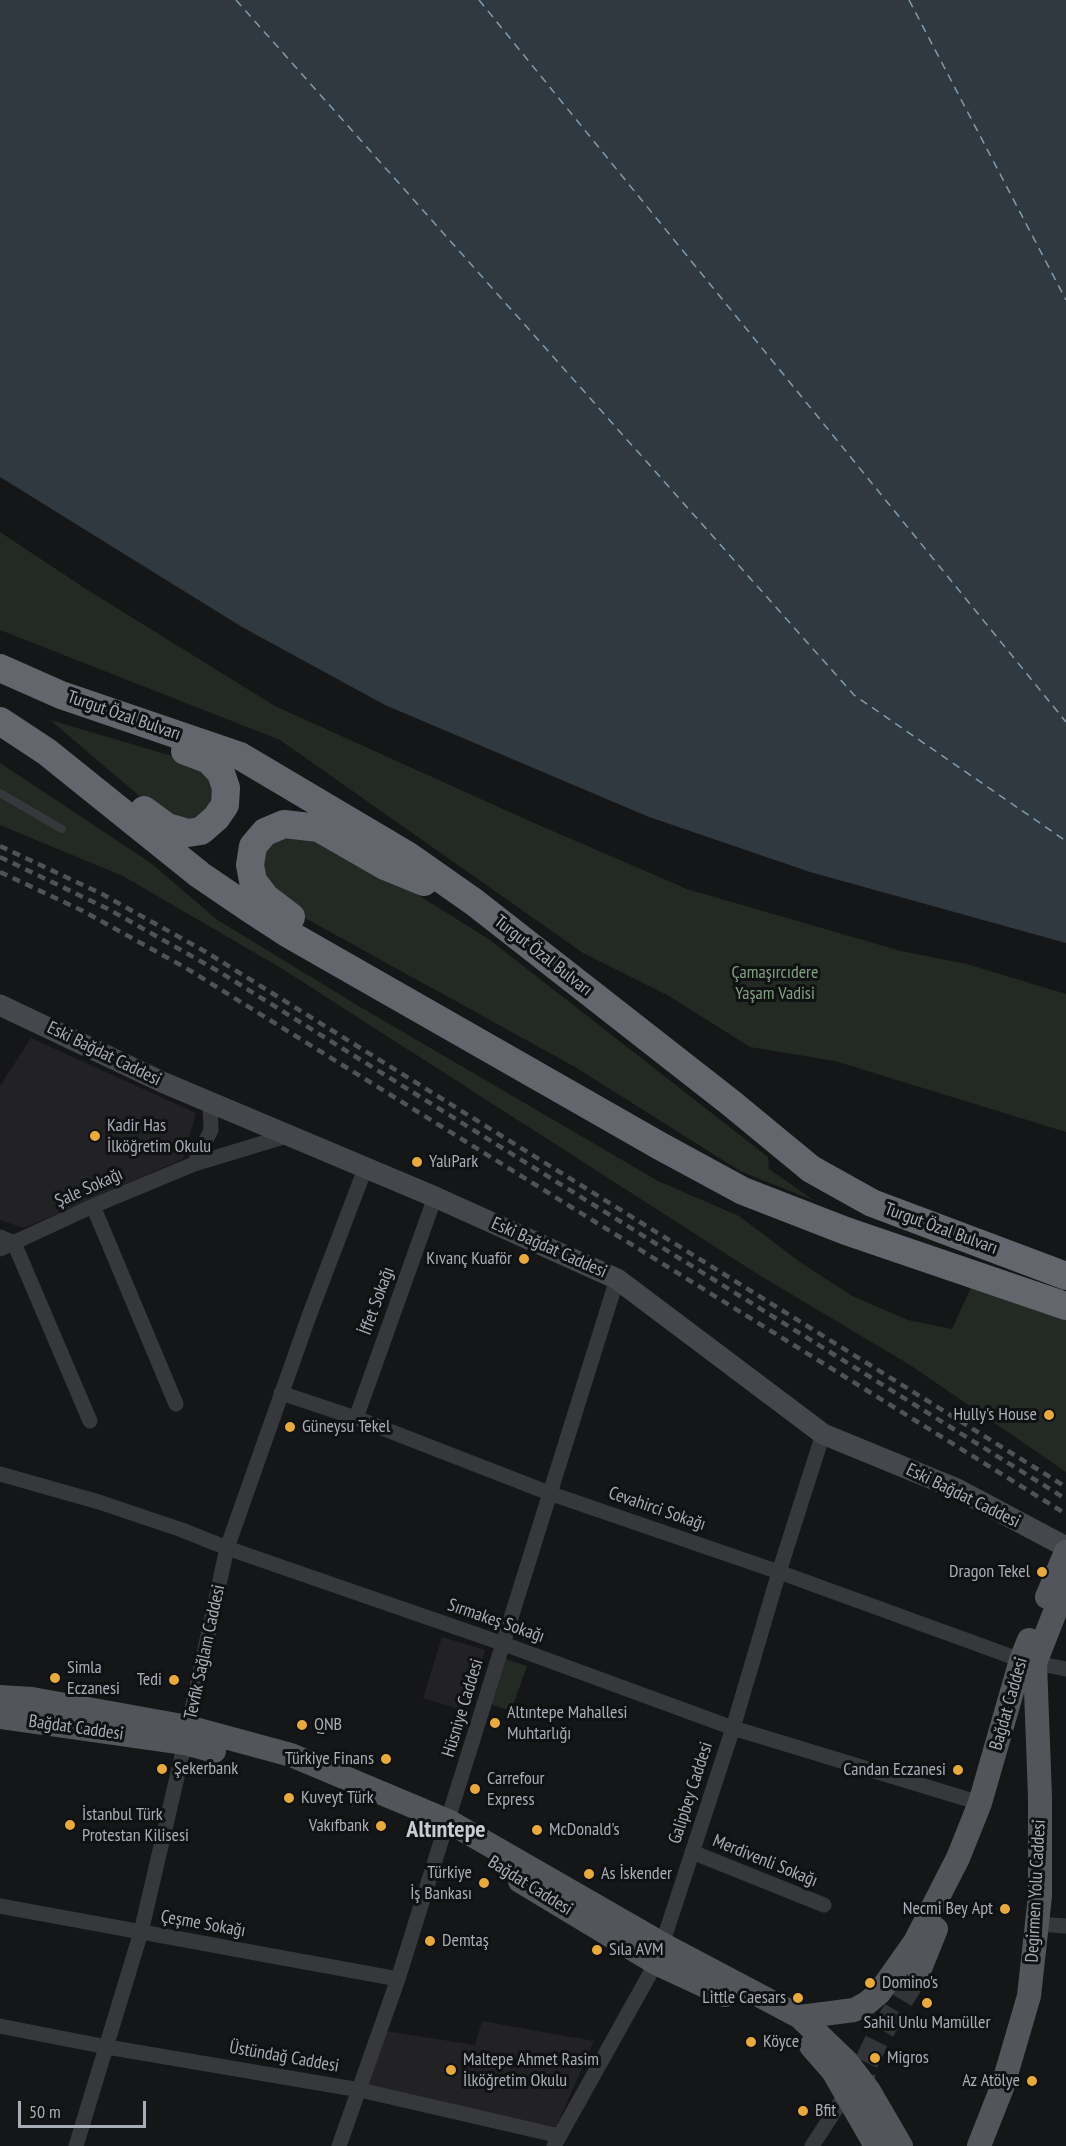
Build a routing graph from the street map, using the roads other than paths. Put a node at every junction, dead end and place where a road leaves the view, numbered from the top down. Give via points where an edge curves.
1 (0, 668) edge
2 (61, 695) junction
3 (0, 721) edge
4 (47, 752) junction
5 (0, 793) edge
6 (62, 829) dead end
7 (474, 902) junction
8 (0, 1005) edge
9 (526, 1069) junction
10 (210, 1102) junction
11 (290, 1135) junction
12 (194, 1164) junction
13 (365, 1169) junction
14 (435, 1197) junction
15 (93, 1206) junction
16 (5, 1243) edge
17 (1066, 1276) edge
18 (617, 1279) junction
19 (1066, 1306) edge
20 (281, 1393) junction
21 (176, 1404) dead end
22 (356, 1418) junction
23 (90, 1421) dead end
24 (824, 1434) junction
25 (0, 1474) edge
26 (549, 1493) junction
27 (1066, 1547) edge
28 (227, 1548) junction
29 (1066, 1552) edge
30 (779, 1572) junction
31 (1066, 1584) edge
32 (504, 1644) junction
33 (1028, 1661) junction
34 (1066, 1669) edge
35 (0, 1697) edge
36 (0, 1717) edge
37 (734, 1728) junction
38 (187, 1735) junction
39 (980, 1803) junction
40 (446, 1827) junction
41 (692, 1852) junction
42 (958, 1858) junction
43 (824, 1905) dead end
44 (0, 1906) edge
45 (1038, 1924) junction
46 (1066, 1926) edge
47 (141, 1932) junction
48 (659, 1954) junction
49 (919, 1971) tunnel mouth
50 (398, 1979) junction
51 (800, 2017) junction
52 (0, 2026) edge
53 (107, 2047) junction
54 (360, 2090) junction
55 (847, 2092) junction
56 (879, 2139) edge
57 (557, 2141) edge
58 (76, 2146) edge
59 (339, 2146) edge
60 (812, 2146) edge
61 (901, 2146) edge
62 (979, 2146) edge

1 - 2 highway, Turgut Özal Bulvarı
2 - 4 highway via 102,721 209,760 221,772 226,788 225,805 201,831 188,833 167,827 104,779
2 - 7 highway, Turgut Özal Bulvarı via 240,756 407,855
3 - 4 highway, Turgut Özal Bulvarı
4 - 9 highway, Turgut Özal Bulvarı via 200,875 250,909
5 - 6 lane
7 - 9 highway via 385,866 319,828 284,825 265,832 253,846 253,881 282,912 456,1011
7 - 17 highway, Turgut Özal Bulvarı via 811,1169 872,1203
8 - 10 street, Eski Bağdat Caddesi
9 - 19 highway, Turgut Özal Bulvarı via 743,1191 846,1231
10 - 11 street, Eski Bağdat Caddesi
10 - 12 street via 211,1131
11 - 12 street, Şale Sokağı
11 - 13 street, Eski Bağdat Caddesi
12 - 15 street, Şale Sokağı
13 - 14 street, Eski Bağdat Caddesi
13 - 20 street, Tevfik Sağlam Caddesi
14 - 18 street, Eski Bağdat Caddesi
14 - 22 street, İffet Sokağı
15 - 16 street, Şale Sokağı
15 - 21 street
16 - 23 street
18 - 24 street, Eski Bağdat Caddesi
18 - 26 street, Hüsniye Caddesi
20 - 22 street, Cevahirci Sokağı
20 - 28 street, Tevfik Sağlam Caddesi
22 - 26 street, Cevahirci Sokağı
24 - 27 street, Eski Bağdat Caddesi via 957,1490
24 - 30 street, Galipbey Caddesi
25 - 28 street, Sırmakeş Sokağı via 99,1502
26 - 30 street, Cevahirci Sokağı
26 - 32 street, Hüsniye Caddesi
28 - 32 street, Sırmakeş Sokağı
28 - 38 street, Tevfik Sağlam Caddesi
29 - 33 main road, Bağdat Caddesi
30 - 33 street, Cevahirci Sokağı
30 - 37 street, Galipbey Caddesi
31 - 33 main road, Bağdat Caddesi
32 - 37 street, Sırmakeş Sokağı
32 - 40 street, Hüsniye Caddesi
33 - 34 street, Cevahirci Sokağı
33 - 39 main road, Bağdat Caddesi
33 - 45 main road, Degirmen Yolu Caddesi via 1040,1797
35 - 38 main road, Bağdat Caddesi via 32,1699
36 - 38 main road, Bağdat Caddesi
37 - 39 street, Sırmakeş Sokağı
37 - 41 street, Galipbey Caddesi
38 - 40 main road, Bağdat Caddesi via 291,1755
38 - 47 street, Tevfik Sağlam Caddesi
39 - 42 main road, Bağdat Caddesi
40 - 48 main road, Bağdat Caddesi
40 - 50 street, Hüsniye Caddesi
41 - 43 street, Merdivenli Sokağı
41 - 48 street, Galipbey Caddesi
42 - 49 main road via 948,1899
42 - 51 main road via 915,1942 879,1993 854,2010
44 - 47 street, Çeşme Sokağı
45 - 46 street
45 - 62 main road, Degirmen Yolu Caddesi via 1029,1996 1003,2085
47 - 50 street, Çeşme Sokağı
47 - 53 street, Tevfik Sağlam Caddesi
48 - 51 main road, Bağdat Caddesi
48 - 55 main road, Bağdat Caddesi via 795,2033 811,2046
48 - 57 street, Galipbey Caddesi
50 - 54 street, Hüsniye Caddesi
51 - 61 main road, Bağdat Caddesi via 847,2062
52 - 53 street, Üstündağ Caddesi
53 - 54 street, Üstündağ Caddesi
53 - 58 street, Tevfik Sağlam Caddesi
54 - 57 street, Üstündağ Caddesi
54 - 59 street, Hüsniye Caddesi
55 - 56 main road, Bağdat Caddesi
55 - 60 street

